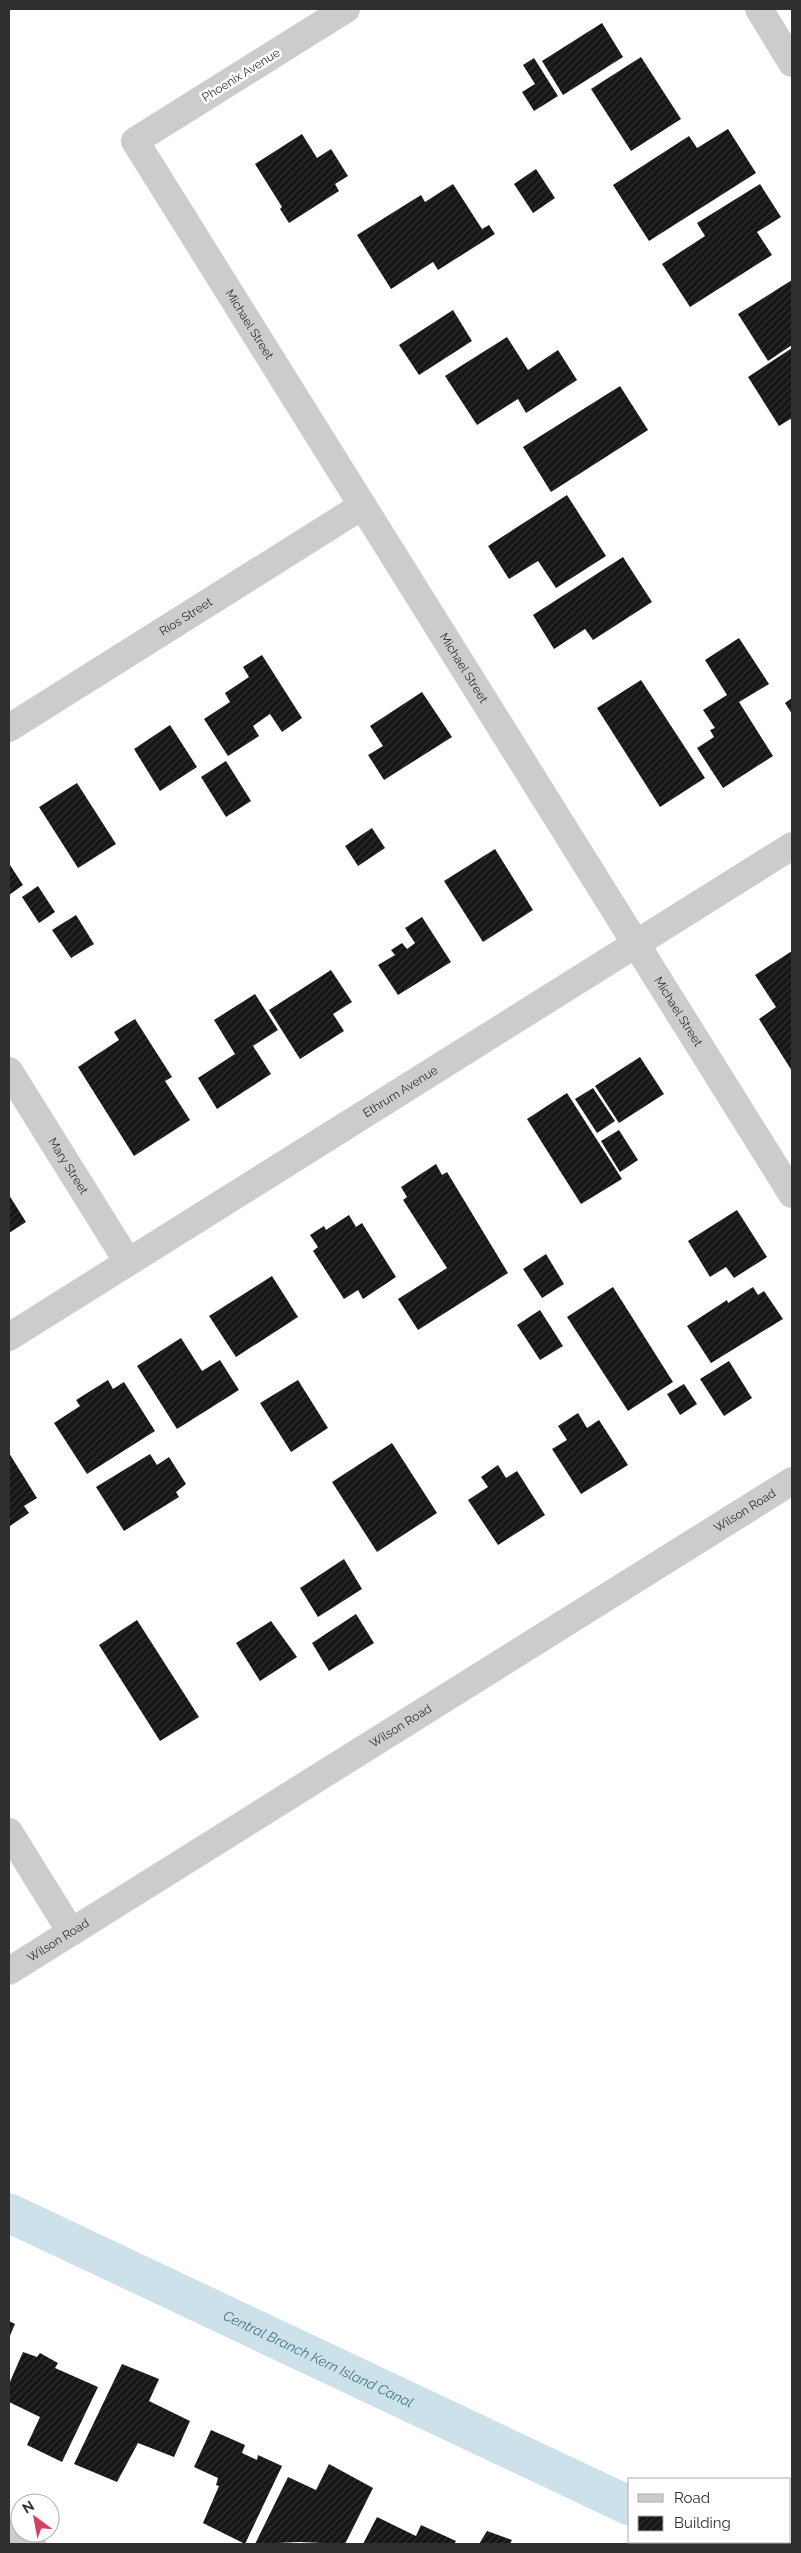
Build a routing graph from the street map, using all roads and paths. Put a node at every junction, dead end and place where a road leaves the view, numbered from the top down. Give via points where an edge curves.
1 (346, 9) edge
2 (759, 9) edge
3 (792, 62) edge
4 (135, 141) joint
5 (362, 506) junction
6 (9, 728) edge
7 (792, 846) edge
8 (636, 944) junction
9 (9, 1071) edge
10 (792, 1194) edge
11 (128, 1262) junction
12 (9, 1337) edge
13 (792, 1481) edge
14 (9, 1832) edge
15 (71, 1932) junction
16 (9, 1971) edge
17 (9, 2533) edge
18 (32, 2544) edge

1 - 4 street, Phoenix Avenue
2 - 3 street
4 - 5 street, Michael Street
5 - 6 street, Rios Street
5 - 8 street, Michael Street
7 - 8 street, Ethrum Avenue
8 - 10 street, Michael Street
8 - 11 street, Ethrum Avenue
9 - 11 street, Mary Street
11 - 12 street, Ethrum Avenue
13 - 15 street, Wilson Road
14 - 15 street
15 - 16 street, Wilson Road
17 - 18 street

